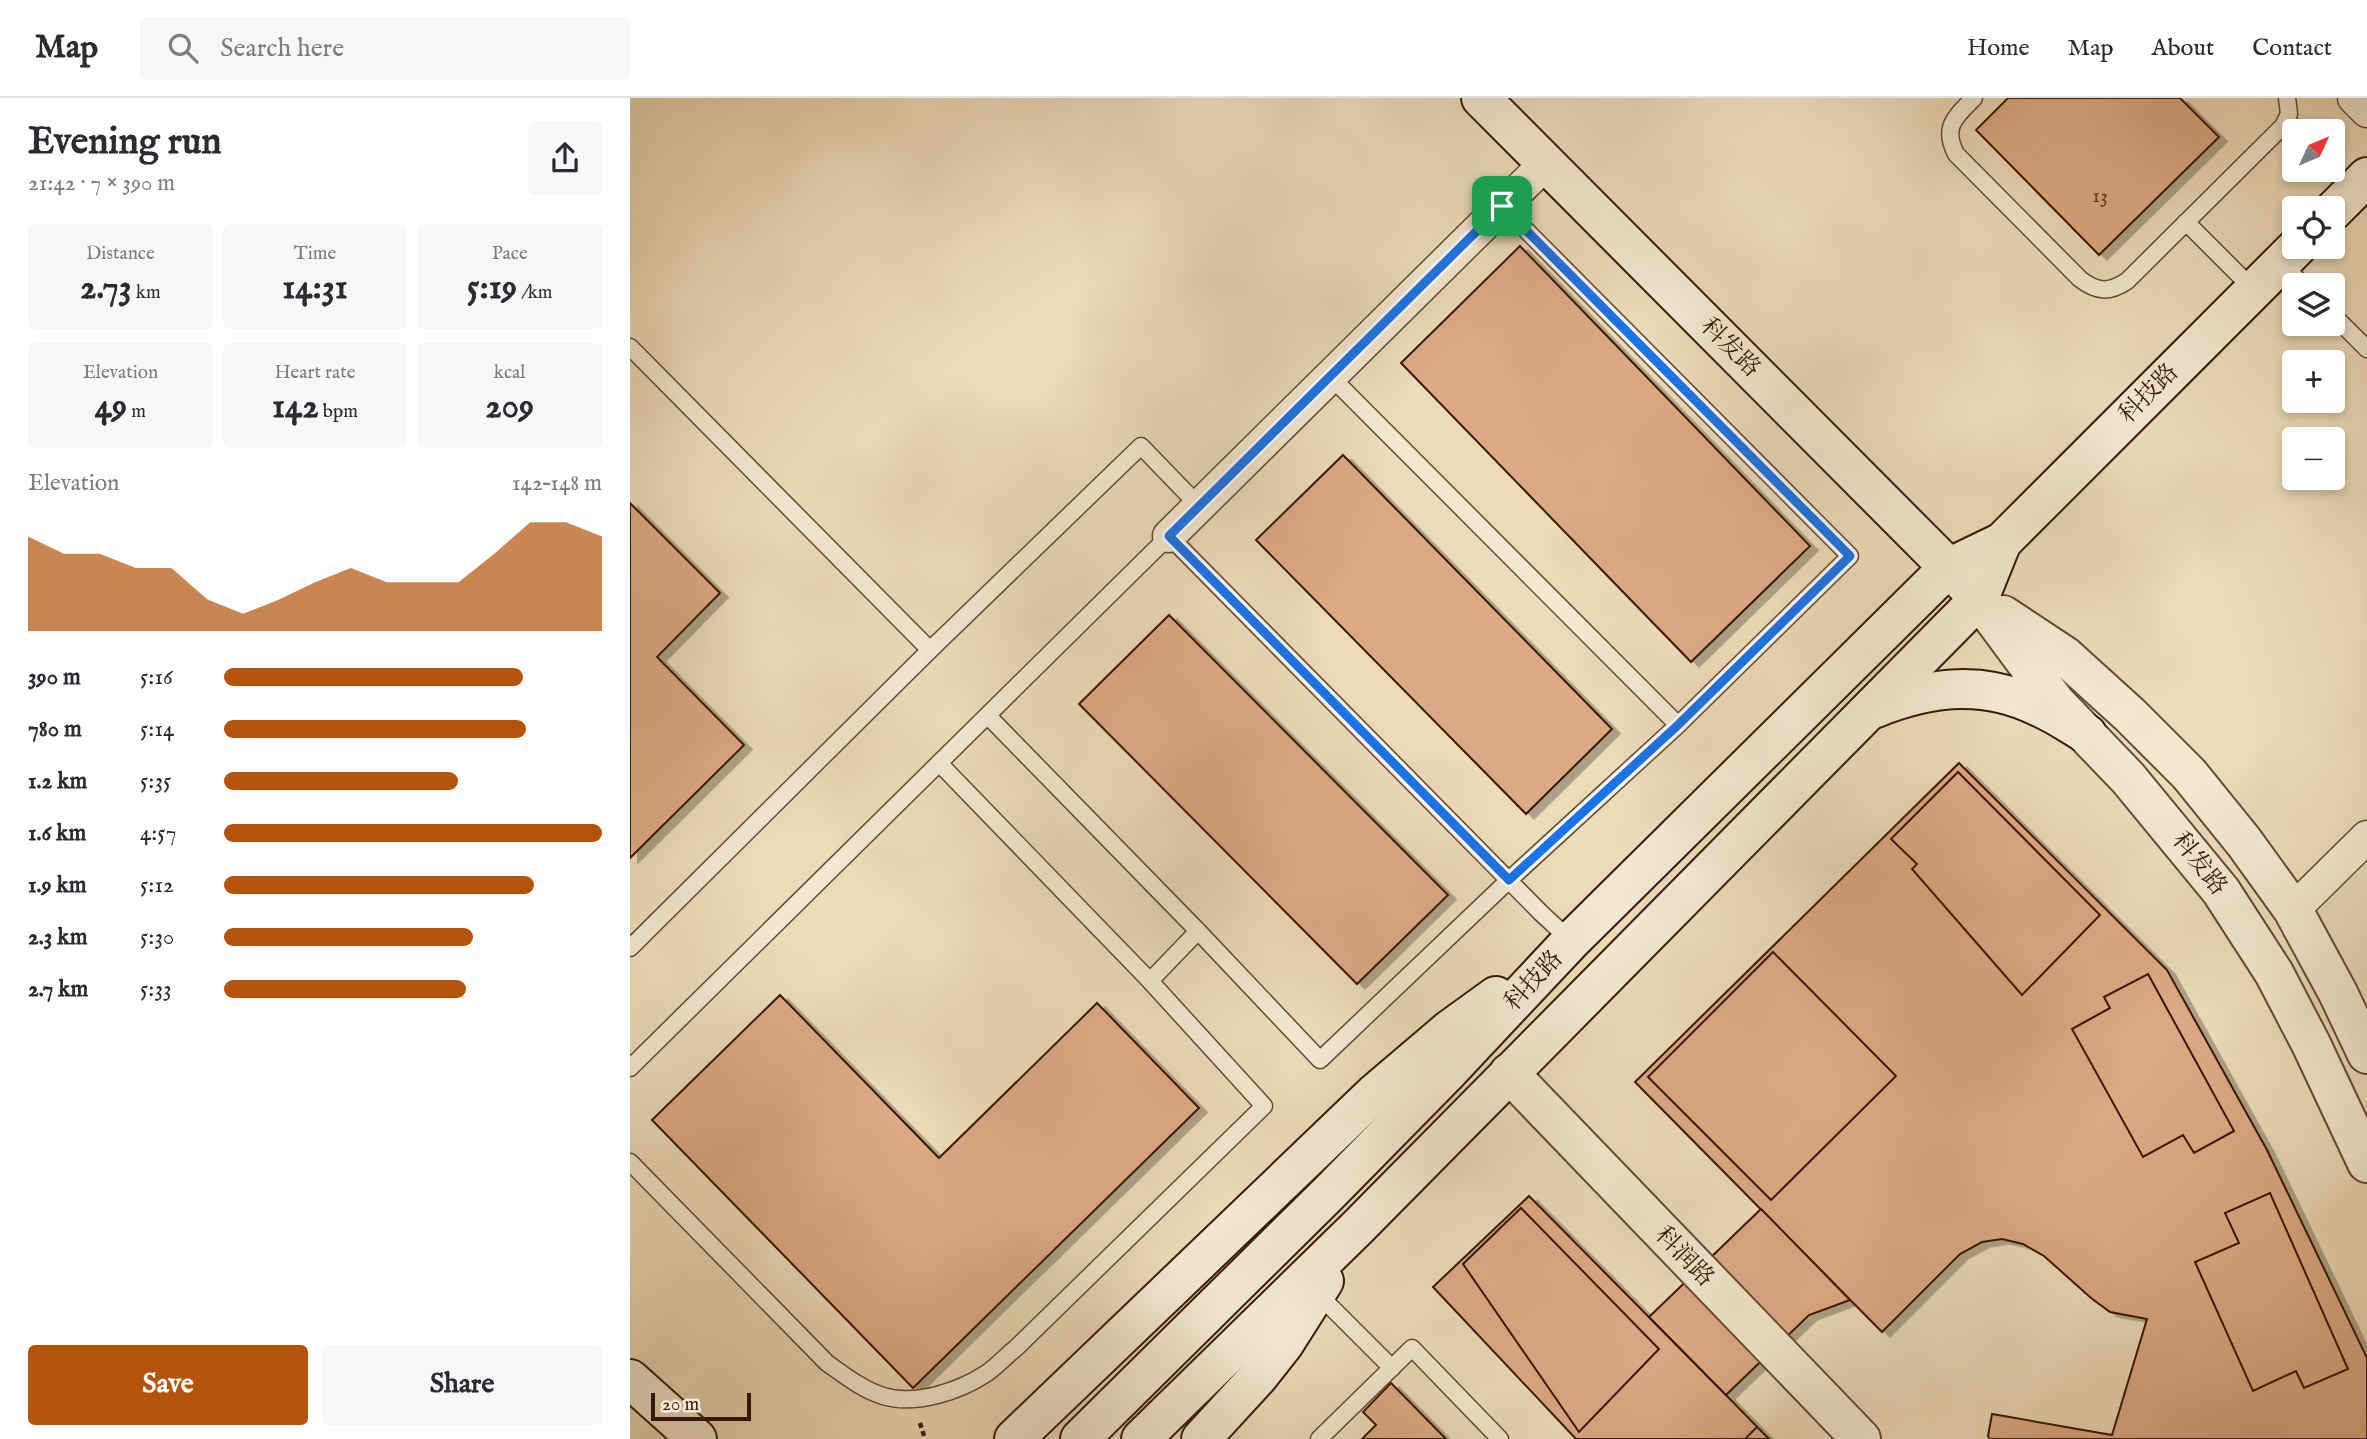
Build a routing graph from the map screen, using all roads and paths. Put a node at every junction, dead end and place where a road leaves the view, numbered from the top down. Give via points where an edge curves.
1 (1481, 98) edge
2 (1974, 98) edge
3 (2287, 98) edge
4 (2354, 98) edge
5 (2367, 111) edge
6 (1546, 163) junction
7 (2367, 177) edge
8 (2345, 199) edge
9 (1502, 206) junction
10 (2186, 222) junction
11 (2294, 265) edge
12 (2253, 290) junction
13 (2345, 327) edge
14 (630, 347) edge
15 (2367, 349) edge
16 (1330, 376) junction
17 (1199, 506) junction
18 (1169, 536) junction
19 (2002, 542) junction
20 (1948, 568) junction
21 (1979, 599) junction
22 (930, 650) junction
23 (1867, 711) junction
24 (988, 716) junction
25 (1678, 725) junction
26 (2087, 734) junction
27 (940, 763) junction
28 (2367, 837) edge
29 (1509, 880) junction
30 (2293, 910) junction
31 (1198, 931) junction
32 (1571, 941) junction
33 (630, 948) edge
34 (1150, 981) junction
35 (2367, 1054) edge
36 (630, 1068) edge
37 (1509, 1073) junction
38 (630, 1162) edge
39 (2367, 1163) edge
40 (1357, 1228) junction
41 (1317, 1293) junction
42 (1392, 1368) junction
43 (630, 1379) edge
44 (697, 1439) edge
45 (1014, 1439) edge
46 (1080, 1439) edge
47 (1141, 1439) edge
48 (1201, 1439) edge
49 (1319, 1439) edge
50 (1500, 1439) edge
51 (1861, 1439) edge

1 - 6 main road, 科发路
2 - 10 lane via 1949,131 1956,154 2091,288 2115,289 2127,281
3 - 10 lane via 2283,126
4 - 5 street
6 - 9 street
6 - 20 main road, 科发路
7 - 8 main road
9 - 16 street
9 - 25 lane via 1850,556
10 - 12 lane
11 - 12 main road, 科技路
12 - 19 main road, 科技路
13 - 15 lane
14 - 22 lane
16 - 17 street
16 - 25 lane
17 - 18 street
17 - 22 lane via 1141,446
18 - 24 lane
18 - 29 lane
19 - 20 main road, 科技路
19 - 21 main road, 科技路
20 - 21 main road, 科发路
20 - 32 main road, 科技路
21 - 23 main road, 科技路
21 - 26 main road, 科发路 via 2056,703
21 - 30 main road, 科发路 via 2065,656 2130,715 2189,774
22 - 33 lane
23 - 26 main road via 1938,689 1974,688 2039,706
23 - 37 main road, 科技路
24 - 27 lane
24 - 31 lane
25 - 29 lane
26 - 39 main road, 科发路 via 2185,845 2249,932 2311,1044
27 - 34 lane
27 - 36 lane
28 - 30 street
29 - 31 lane via 1320,1060
29 - 32 lane
30 - 35 main road, 科发路
31 - 34 lane
32 - 45 main road via 1449,1030 1375,1093
32 - 46 main road, 科技路 via 1407,1114
34 - 38 lane via 1264,1106 1016,1348 986,1373 951,1391 913,1399 884,1396 827,1363
37 - 40 main road, 科技路
37 - 51 main road, 科润路
40 - 41 main road
40 - 47 main road, 科技路
41 - 42 lane
41 - 48 main road via 1284,1344
42 - 49 lane
42 - 50 lane via 1412,1348
43 - 44 main road

